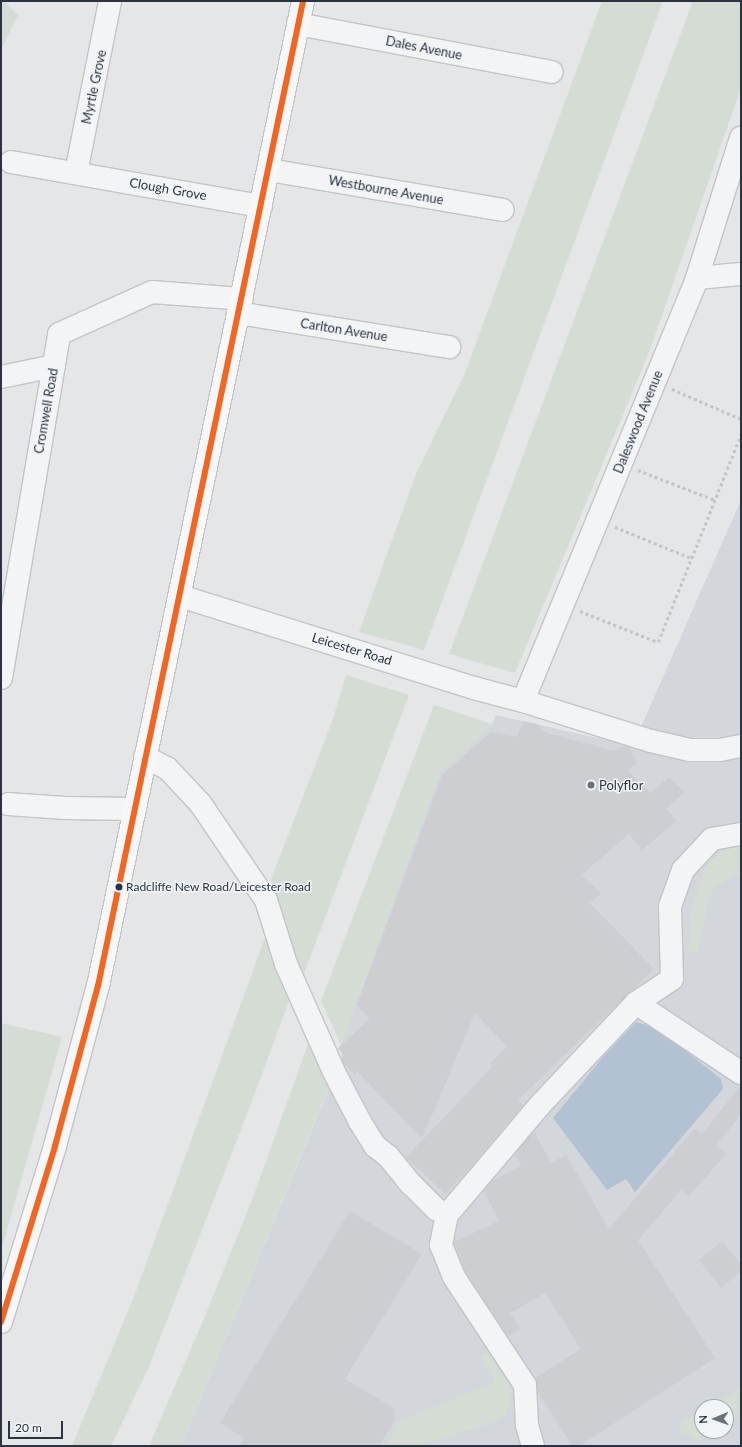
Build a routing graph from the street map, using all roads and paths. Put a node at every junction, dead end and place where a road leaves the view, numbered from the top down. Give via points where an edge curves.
1 (110, 1) edge
2 (303, 1) edge
3 (298, 24) junction
4 (551, 72) dead end
5 (741, 138) edge
6 (11, 162) dead end
7 (269, 170) junction
8 (76, 173) junction
9 (261, 206) junction
10 (503, 210) dead end
11 (741, 274) edge
12 (698, 278) junction
13 (240, 306) junction
14 (449, 348) dead end
15 (54, 366) junction
16 (1, 377) edge
17 (655, 382) junction
18 (741, 418) edge
19 (741, 434) edge
20 (621, 463) junction
21 (714, 500) junction
22 (598, 520) junction
23 (691, 558) junction
24 (180, 596) junction
25 (563, 604) junction
26 (1, 678) edge
27 (523, 701) junction
28 (741, 746) edge
29 (145, 757) junction
30 (8, 804) dead end
31 (135, 809) junction
32 (741, 834) edge
33 (636, 1003) junction
34 (741, 1073) edge
35 (448, 1215) junction
36 (1, 1322) edge
37 (533, 1446) edge

1 - 8 street, Myrtle Grove
2 - 3 main road
3 - 4 street, Dales Avenue
3 - 7 main road
5 - 12 street, Daleswood Avenue
6 - 8 street, Clough Grove
7 - 9 main road
7 - 10 street, Westbourne Avenue
8 - 9 street, Clough Grove
9 - 13 main road
11 - 12 street
12 - 17 street, Daleswood Avenue
13 - 14 street, Carlton Avenue
13 - 15 street, Cromwell Road via 152,292 59,334
13 - 24 main road
15 - 16 street
15 - 26 street, Cromwell Road
17 - 18 path
17 - 20 street, Daleswood Avenue
19 - 21 path
20 - 21 path
20 - 22 street, Daleswood Avenue
21 - 23 path
22 - 23 path
22 - 25 street, Daleswood Avenue
23 - 25 path via 658,642
24 - 27 street, Leicester Road
24 - 29 main road
25 - 27 street, Daleswood Avenue
27 - 28 street, Leicester Road via 651,741 690,750 720,750
29 - 31 main road
29 - 35 street via 167,768 200,803 266,900 286,964 334,1072 360,1122 376,1146 388,1156 411,1184 436,1209
30 - 31 street
31 - 36 main road via 98,986 55,1146
32 - 33 street via 712,839 683,870 670,906 672,979
33 - 34 street
33 - 35 street via 538,1106
35 - 37 street via 441,1245 454,1277 525,1385 527,1425

